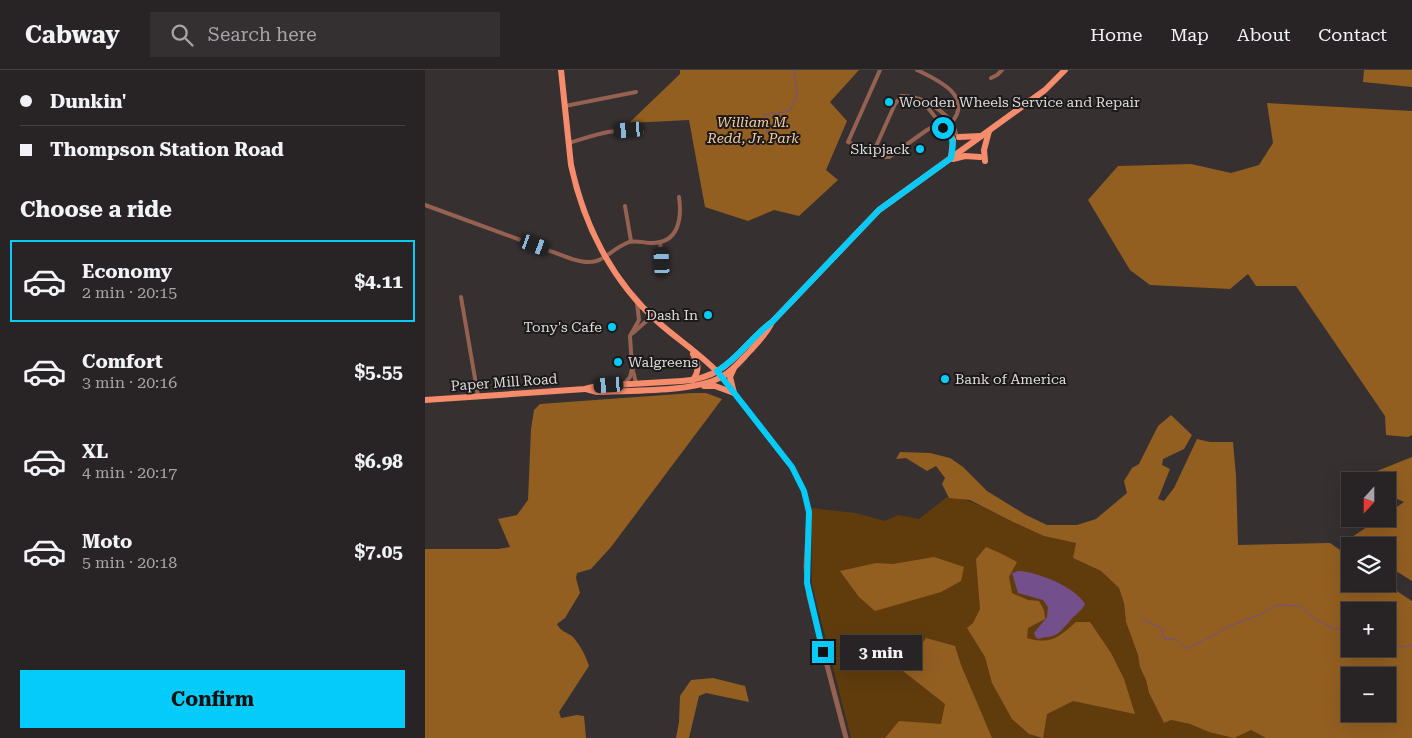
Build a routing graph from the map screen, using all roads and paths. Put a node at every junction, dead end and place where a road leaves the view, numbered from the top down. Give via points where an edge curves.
1 (561, 70) edge
2 (880, 70) edge
3 (917, 70) edge
4 (1002, 70) edge
5 (1065, 70) edge
6 (991, 78) dead end
7 (636, 92) dead end
8 (924, 103) junction
9 (565, 106) junction
10 (952, 122) junction
11 (940, 123) junction
12 (642, 132) dead end
13 (987, 132) junction
14 (954, 134) junction
15 (569, 143) junction
16 (968, 146) junction
17 (873, 153) junction
18 (950, 159) junction
19 (679, 197) dead end
20 (425, 205) edge
21 (625, 206) dead end
22 (631, 241) junction
23 (660, 242) junction
24 (605, 257) junction
25 (662, 262) dead end
26 (461, 298) dead end
27 (637, 301) junction
28 (652, 316) junction
29 (772, 322) junction
30 (633, 333) junction
31 (691, 350) junction
32 (632, 367) junction
33 (735, 367) junction
34 (719, 374) junction
35 (692, 383) junction
36 (624, 384) junction
37 (636, 384) junction
38 (585, 389) junction
39 (614, 391) junction
40 (734, 393) junction
41 (478, 396) junction
42 (425, 400) edge
43 (846, 738) edge

1 - 9 main road
2 - 17 street via 848,142
3 - 10 street via 950,89 959,106
4 - 6 street
5 - 13 main road, Paper Mill Road via 1045,90
7 - 9 street
8 - 10 street via 932,105
8 - 11 street
8 - 17 street via 910,96 899,98
9 - 15 main road
10 - 14 street
11 - 14 street
11 - 17 street via 889,157
12 - 15 street via 601,133
13 - 14 main road via 970,138
13 - 16 main road, Paper Mill Road
13 - 18 main road via 983,159 965,156
14 - 16 street
14 - 18 main road
15 - 24 main road via 581,203
16 - 18 main road, Paper Mill Road
18 - 29 main road, Paper Mill Road via 879,210
19 - 23 street via 678,225 671,236
20 - 24 street via 577,260 592,263
21 - 22 street
22 - 23 street
22 - 24 street
23 - 25 street
24 - 27 main road
26 - 41 street
27 - 28 main road
27 - 30 street via 640,317
28 - 30 street
28 - 31 main road
29 - 33 main road, Paper Mill Road
29 - 34 main road, Paper Mill Road via 759,331
30 - 32 street via 630,336
31 - 34 main road
31 - 35 main road via 698,368
32 - 36 street
32 - 37 street
33 - 34 main road, Paper Mill Road
33 - 40 main road via 730,377
34 - 35 main road, Paper Mill Road via 703,384
34 - 40 street
35 - 37 main road, Paper Mill Road
35 - 39 main road, Paper Mill Road
35 - 40 main road
36 - 37 main road, Paper Mill Road
36 - 38 main road, Paper Mill Road
37 - 39 main road via 632,388
38 - 39 main road, Paper Mill Road
38 - 41 main road, Paper Mill Road
40 - 43 street via 792,467 804,491 809,512 807,583
41 - 42 main road, Paper Mill Road

